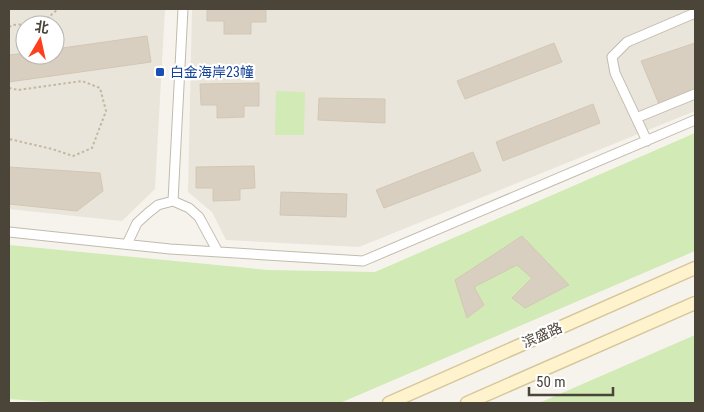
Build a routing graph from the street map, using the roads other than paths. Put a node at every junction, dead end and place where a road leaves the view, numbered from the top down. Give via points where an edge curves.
1 (183, 9) edge
2 (695, 13) edge
3 (695, 94) edge
4 (636, 118) junction
5 (695, 120) edge
6 (647, 141) junction
7 (173, 201) junction
8 (9, 232) edge
9 (127, 244) junction
10 (218, 252) junction
11 (695, 268) edge
12 (695, 303) edge
13 (389, 403) edge
14 (467, 403) edge

1 - 7 street
2 - 4 street via 627,42 612,58 615,74
3 - 4 street
4 - 6 street
5 - 6 street
6 - 10 street via 363,261
7 - 9 street via 158,205 142,218
7 - 10 street via 199,217
8 - 9 street
9 - 10 street
11 - 13 main road, 滨盛路
12 - 14 main road

